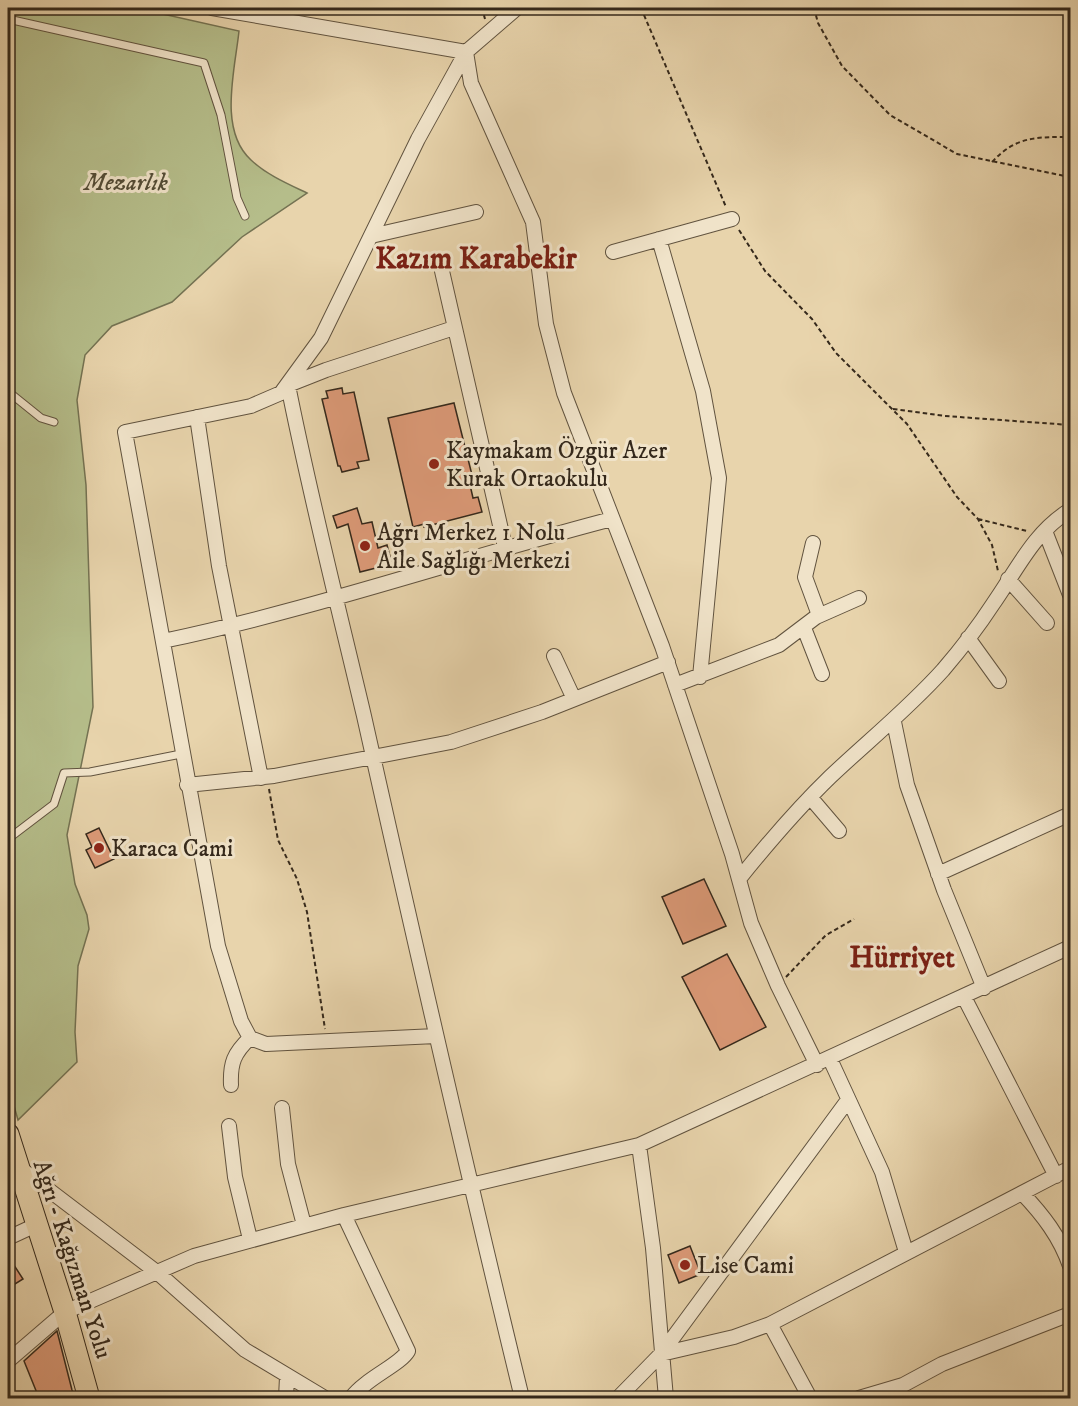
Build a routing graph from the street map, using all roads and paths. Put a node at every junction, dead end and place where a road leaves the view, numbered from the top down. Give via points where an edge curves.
1 (212, 8) edge
2 (517, 8) edge
3 (641, 8) edge
4 (814, 8) edge
5 (8, 19) edge
6 (466, 52) junction
7 (1071, 137) edge
8 (992, 162) junction
9 (1071, 177) edge
10 (476, 212) dead end
11 (245, 216) dead end
12 (732, 219) junction
13 (371, 236) junction
14 (659, 239) junction
15 (613, 252) dead end
16 (442, 271) dead end
17 (454, 327) junction
18 (8, 375) edge
19 (288, 385) junction
20 (10, 393) junction
21 (8, 403) edge
22 (891, 409) junction
23 (197, 417) junction
24 (54, 422) dead end
25 (1071, 425) edge
26 (1071, 510) edge
27 (612, 519) junction
28 (978, 519) junction
29 (1045, 531) junction
30 (813, 543) dead end
31 (505, 547) junction
32 (1008, 579) junction
33 (1000, 594) junction
34 (1071, 595) edge
35 (335, 598) junction
36 (859, 598) dead end
37 (819, 615) junction
38 (1047, 622) dead end
39 (233, 624) junction
40 (804, 628) junction
41 (968, 638) junction
42 (163, 641) junction
43 (554, 656) dead end
44 (668, 662) junction
45 (822, 674) dead end
46 (700, 677) junction
47 (999, 681) dead end
48 (675, 685) junction
49 (574, 699) junction
50 (894, 722) junction
51 (181, 754) junction
52 (373, 758) junction
53 (263, 778) junction
54 (188, 785) junction
55 (810, 797) junction
56 (1071, 814) edge
57 (839, 831) dead end
58 (8, 840) edge
59 (938, 874) junction
60 (739, 879) junction
61 (854, 918) dead end
62 (1071, 947) edge
63 (778, 986) junction
64 (984, 988) junction
65 (964, 997) junction
66 (436, 1036) junction
67 (250, 1038) junction
68 (328, 1041) junction
69 (824, 1062) junction
70 (231, 1085) dead end
71 (848, 1100) junction
72 (282, 1108) dead end
73 (229, 1126) dead end
74 (8, 1134) edge
75 (639, 1145) junction
76 (16, 1165) junction
77 (1071, 1168) edge
78 (1056, 1176) junction
79 (470, 1185) junction
80 (1022, 1193) junction
81 (344, 1215) junction
82 (36, 1225) junction
83 (304, 1225) junction
84 (8, 1238) edge
85 (250, 1239) junction
86 (906, 1252) junction
87 (1071, 1266) edge
88 (158, 1273) junction
89 (65, 1312) junction
90 (1071, 1314) edge
91 (770, 1324) junction
92 (661, 1354) junction
93 (8, 1361) edge
94 (287, 1377) junction
95 (89, 1398) edge
96 (286, 1398) edge
97 (325, 1398) edge
98 (351, 1398) edge
99 (522, 1398) edge
100 (618, 1398) edge
101 (666, 1398) edge
102 (810, 1398) edge
103 (859, 1398) edge

1 - 6 street
2 - 6 street
3 - 12 path
4 - 8 path via 842,66 890,115 957,154
5 - 11 lane via 204,63 221,115 237,198
6 - 13 street
6 - 27 street via 471,83 533,222 546,324 561,381
7 - 8 path via 1034,137 1005,148
8 - 9 path
10 - 13 street
12 - 14 street
12 - 22 path via 765,271 812,319 857,377
13 - 19 street via 321,338
14 - 15 street
14 - 46 street via 703,392 719,478
16 - 17 street
17 - 19 street
17 - 31 street
18 - 20 lane
19 - 23 street via 281,393 251,406
19 - 35 street
20 - 21 lane
20 - 24 lane via 42,418
22 - 25 path
22 - 28 path via 907,424 957,497
23 - 39 street via 219,566
23 - 42 street via 124,432
26 - 29 street
27 - 31 street
27 - 44 street
28 - 29 path via 1014,530
28 - 33 path via 996,557
29 - 32 street
29 - 34 street
30 - 37 street via 805,577
31 - 35 street
32 - 33 street
32 - 38 street
33 - 41 street
35 - 39 street
35 - 52 street
36 - 37 street
37 - 40 street
39 - 42 street
39 - 53 street
40 - 45 street
40 - 46 street via 779,645
41 - 47 street
41 - 50 street
42 - 51 street
43 - 49 street
44 - 48 street
44 - 49 street
46 - 48 street
48 - 60 street
49 - 52 street via 451,742
50 - 55 street
50 - 59 street via 907,785
51 - 54 street
51 - 58 lane via 90,772 63,773 54,804
52 - 53 street
52 - 66 street
53 - 54 street
53 - 68 path via 278,840 297,879 307,912 320,1011
54 - 67 street via 218,946
55 - 57 street
55 - 60 street via 785,821
56 - 59 street
59 - 64 street
60 - 63 street via 751,923
61 - 63 path via 826,935
62 - 64 street
63 - 69 street
64 - 65 street
65 - 69 street
65 - 78 street
66 - 68 street
66 - 79 street
67 - 68 street via 266,1044
67 - 70 street via 235,1053
69 - 71 street
69 - 75 street
71 - 86 street via 882,1172
71 - 92 street
72 - 83 street via 288,1164
73 - 85 street via 235,1177
74 - 76 main road, Ağrı - Kağızman Yolu
75 - 79 street
75 - 92 street via 653,1248
76 - 82 main road, Ağrı - Kağızman Yolu
76 - 88 street
77 - 78 street
78 - 80 street
79 - 81 street
79 - 99 street
80 - 86 street
80 - 87 street via 1062,1244
81 - 83 street
81 - 98 street via 408,1352 369,1379
82 - 84 street
82 - 89 main road, Ağrı - Kağızman Yolu
83 - 85 street
85 - 88 street via 194,1256
86 - 91 street
88 - 89 street
88 - 94 street via 245,1350
89 - 93 street
89 - 95 main road, Ağrı - Kağızman Yolu
90 - 103 street via 942,1364 903,1385
91 - 92 street
91 - 102 street
92 - 100 street
92 - 101 street
94 - 96 street
94 - 97 street

